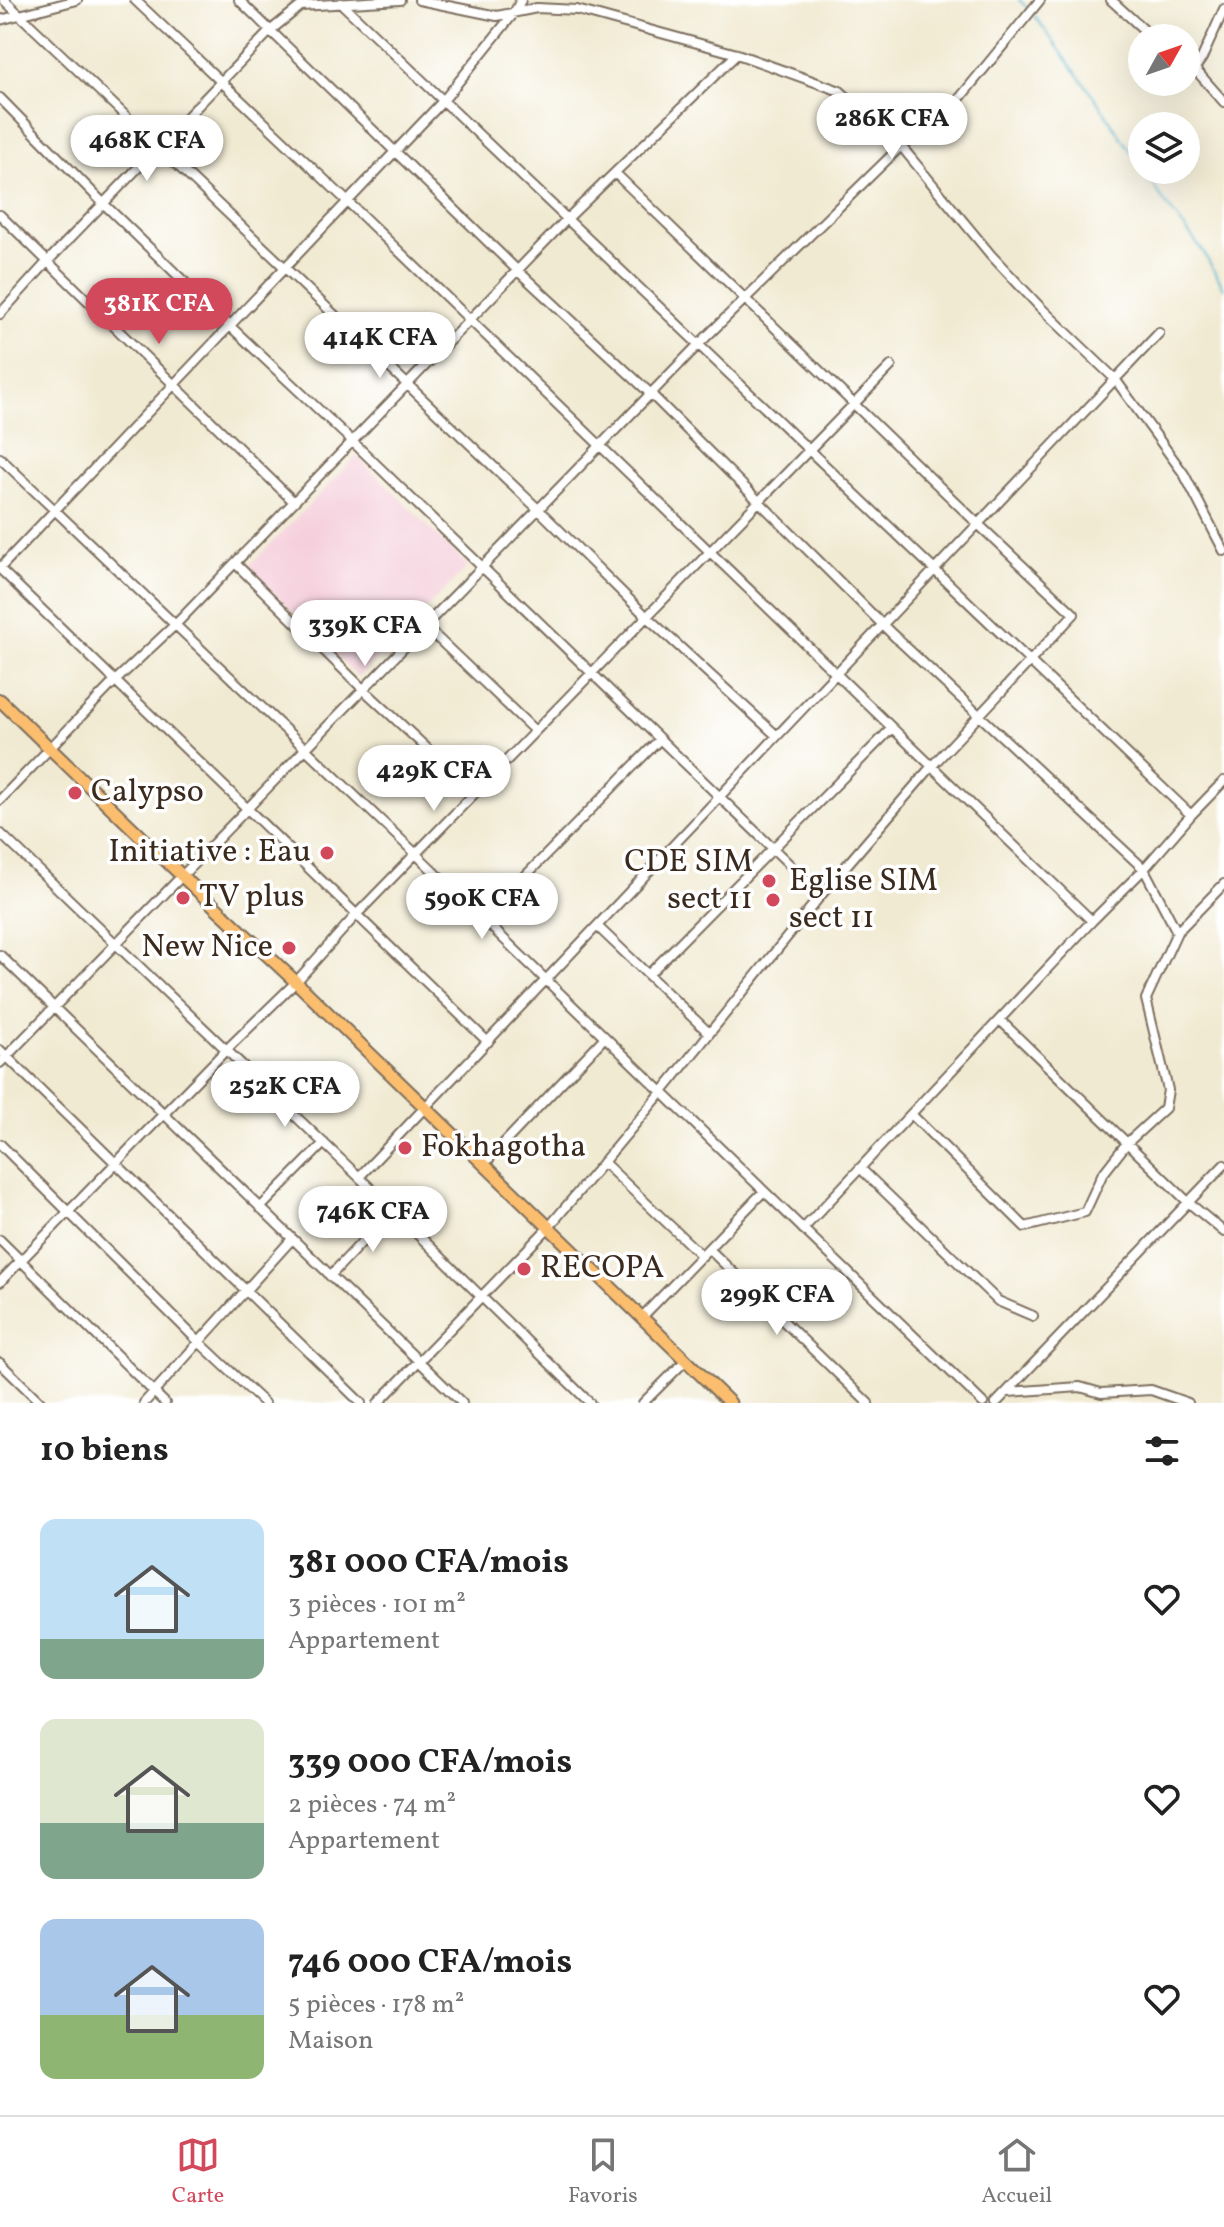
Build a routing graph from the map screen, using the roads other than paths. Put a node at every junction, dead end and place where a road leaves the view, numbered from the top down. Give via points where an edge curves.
1 (4, 0) edge
2 (77, 0) edge
3 (135, 0) edge
4 (239, 0) edge
5 (400, 0) edge
6 (419, 0) edge
7 (521, 0) edge
8 (1040, 0) edge
9 (1111, 0) edge
10 (341, 3) junction
11 (1224, 9) edge
12 (514, 13) junction
13 (20, 16) junction
14 (0, 20) edge
15 (1138, 24) edge
16 (271, 30) junction
17 (737, 54) junction
18 (1200, 61) edge
19 (1200, 74) edge
20 (220, 83) junction
21 (0, 98) edge
22 (443, 101) junction
23 (1224, 102) edge
24 (901, 146) junction
25 (160, 147) junction
26 (395, 151) junction
27 (615, 173) junction
28 (347, 201) junction
29 (104, 204) junction
30 (0, 215) edge
31 (567, 219) junction
32 (48, 261) junction
33 (285, 267) junction
34 (517, 270) junction
35 (746, 299) junction
36 (0, 314) edge
37 (470, 320) junction
38 (230, 326) junction
39 (1159, 333) dead end
40 (699, 344) junction
41 (891, 366) dead end
42 (1115, 379) junction
43 (175, 384) junction
44 (407, 384) junction
45 (652, 395) junction
46 (853, 403) junction
47 (352, 441) junction
48 (600, 446) junction
49 (809, 450) junction
50 (0, 458) edge
51 (294, 502) junction
52 (758, 503) junction
53 (538, 509) junction
54 (55, 510) junction
55 (978, 524) junction
56 (1224, 551) edge
57 (709, 553) junction
58 (235, 563) junction
59 (481, 568) junction
60 (0, 569) edge
61 (935, 570) junction
62 (647, 617) junction
63 (176, 624) junction
64 (883, 625) junction
65 (425, 626) junction
66 (1030, 661) junction
67 (592, 673) junction
68 (836, 674) junction
69 (115, 681) junction
70 (363, 689) junction
71 (0, 700) edge
72 (979, 714) junction
73 (892, 728) junction
74 (535, 731) junction
75 (777, 736) junction
76 (660, 739) junction
77 (50, 748) junction
78 (305, 749) junction
79 (931, 767) junction
80 (1224, 781) edge
81 (475, 793) junction
82 (720, 797) junction
83 (0, 800) edge
84 (248, 808) junction
85 (1191, 815) junction
86 (0, 833) edge
87 (773, 849) junction
88 (416, 854) junction
89 (1144, 869) junction
90 (182, 876) junction
91 (1224, 884) edge
92 (821, 895) junction
93 (357, 914) junction
94 (483, 919) junction
95 (1092, 921) junction
96 (597, 926) junction
97 (1177, 932) junction
98 (116, 944) junction
99 (0, 955) edge
100 (648, 975) junction
101 (546, 980) junction
102 (296, 982) junction
103 (54, 1007) junction
104 (1000, 1020) junction
105 (709, 1033) junction
106 (605, 1037) junction
107 (488, 1042) junction
108 (226, 1050) junction
109 (2, 1057) edge
110 (662, 1092) junction
111 (425, 1108) junction
112 (164, 1114) junction
113 (911, 1114) junction
114 (324, 1143) junction
115 (1127, 1143) junction
116 (0, 1144) edge
117 (603, 1162) junction
118 (115, 1164) junction
119 (483, 1165) junction
120 (1224, 1165) edge
121 (860, 1168) junction
122 (359, 1177) junction
123 (764, 1191) junction
124 (1188, 1202) junction
125 (260, 1208) junction
126 (392, 1210) junction
127 (68, 1212) junction
128 (548, 1228) junction
129 (803, 1229) junction
130 (1224, 1232) edge
131 (292, 1239) junction
132 (0, 1240) edge
133 (705, 1252) junction
134 (21, 1261) junction
135 (330, 1276) junction
136 (0, 1282) edge
137 (246, 1291) junction
138 (481, 1296) junction
139 (1033, 1316) dead end
140 (642, 1317) junction
141 (198, 1341) junction
142 (686, 1360) junction
143 (418, 1361) junction
144 (0, 1363) edge
145 (1007, 1392) junction
146 (154, 1393) junction
147 (41, 1403) edge
148 (144, 1403) edge
149 (165, 1403) edge
150 (264, 1403) edge
151 (361, 1403) edge
152 (378, 1403) edge
153 (462, 1403) edge
154 (590, 1403) edge
155 (643, 1403) edge
156 (730, 1403) edge
157 (868, 1403) edge
158 (983, 1403) edge
159 (996, 1403) edge
160 (1188, 1403) edge

1 - 13 street
2 - 13 street
3 - 20 street
4 - 16 street
5 - 10 street
6 - 12 street via 497,16
7 - 12 street
8 - 24 street via 937,126
9 - 15 street
10 - 16 street via 301,6
10 - 22 street
11 - 18 street
12 - 17 street via 577,10
12 - 22 street
13 - 14 street
13 - 25 street
16 - 20 street
16 - 26 street
17 - 24 street via 840,91
17 - 27 street
19 - 23 street
20 - 25 street
20 - 28 street
21 - 29 street
22 - 26 street
22 - 31 street
24 - 35 street
24 - 42 street via 991,255
25 - 29 street
25 - 33 street
26 - 28 street
26 - 34 street
27 - 31 street
27 - 35 street
28 - 33 street
28 - 37 street
29 - 32 street
29 - 38 street
30 - 32 street
31 - 34 street
31 - 40 street
32 - 36 street
32 - 43 street
33 - 38 street
33 - 44 street
34 - 37 street
34 - 45 street
35 - 40 street
35 - 46 street
37 - 44 street
37 - 48 street
38 - 43 street
38 - 47 street
39 - 42 street
40 - 45 street
40 - 49 street
41 - 46 street
42 - 55 street
42 - 56 street via 1184,474
43 - 51 street
43 - 54 street
44 - 47 street
44 - 53 street
45 - 48 street
45 - 52 street
46 - 49 street
46 - 55 street
47 - 51 street
47 - 59 street
48 - 53 street
48 - 57 street
49 - 52 street
49 - 61 street
50 - 54 street
51 - 58 street
52 - 57 street
52 - 64 street
53 - 59 street
53 - 62 street
54 - 60 street
54 - 63 street
55 - 61 street
55 - 66 street via 1074,614
57 - 62 street
57 - 68 street
58 - 63 street
58 - 70 street
59 - 65 street
59 - 67 street
60 - 69 street
61 - 64 street
61 - 66 street
62 - 67 street
62 - 75 street
63 - 69 street
63 - 78 street
64 - 68 street
64 - 72 street
65 - 70 street
65 - 74 street
66 - 72 street
66 - 85 street
67 - 74 street
67 - 76 street
68 - 73 street
68 - 75 street
69 - 77 street
69 - 84 street
70 - 78 street
70 - 81 street
71 - 77 highway
72 - 79 street
72 - 89 street
73 - 79 street
73 - 87 street
74 - 81 street
75 - 82 street
76 - 82 street
76 - 94 street
77 - 83 street
77 - 90 highway
78 - 84 street
78 - 88 street
79 - 92 street
79 - 95 street
80 - 85 street
81 - 88 street
82 - 87 street
82 - 96 street
84 - 90 street
84 - 93 street
85 - 89 street
86 - 98 street
87 - 92 street
87 - 100 street
88 - 93 street
88 - 94 street
89 - 95 street
89 - 97 street
90 - 98 street
90 - 102 highway
91 - 97 street
92 - 105 street
93 - 102 street
93 - 107 street
94 - 101 street
95 - 104 street
96 - 100 street
96 - 101 street
97 - 115 street via 1146,999 1168,1090 1165,1108
98 - 103 street
98 - 108 street
99 - 103 street
100 - 105 street
101 - 106 street
101 - 107 street
102 - 108 street
102 - 111 highway
103 - 109 street
103 - 112 street
104 - 113 street
104 - 115 street
105 - 110 street
106 - 110 street
106 - 119 street
107 - 111 street
108 - 112 street
108 - 114 street
109 - 118 street
110 - 117 street
110 - 123 street
111 - 119 highway
111 - 122 street
112 - 118 street
112 - 125 street
113 - 115 street via 1025,1227 1085,1212 1102,1175
113 - 121 street
114 - 122 street
114 - 125 street
115 - 124 street
116 - 127 street
117 - 128 street
117 - 133 street
118 - 127 street
118 - 137 street
119 - 128 highway
120 - 124 street
121 - 129 street
121 - 139 street via 998,1301
122 - 126 street
123 - 129 street
123 - 133 street
124 - 130 street
124 - 145 street
125 - 131 street
126 - 135 street
126 - 138 street
127 - 134 street
127 - 141 street
128 - 138 street
128 - 140 highway
129 - 158 street
131 - 135 street
131 - 137 street
132 - 134 street
133 - 140 street
133 - 157 street
134 - 136 street
134 - 146 street
135 - 143 street
137 - 141 street
137 - 151 street
138 - 143 street
138 - 154 street
140 - 142 highway
141 - 146 street
141 - 150 street
142 - 155 street
142 - 156 highway
143 - 152 street
143 - 153 street
144 - 147 street
145 - 159 street
145 - 160 street via 1151,1390
146 - 148 street
146 - 149 street

